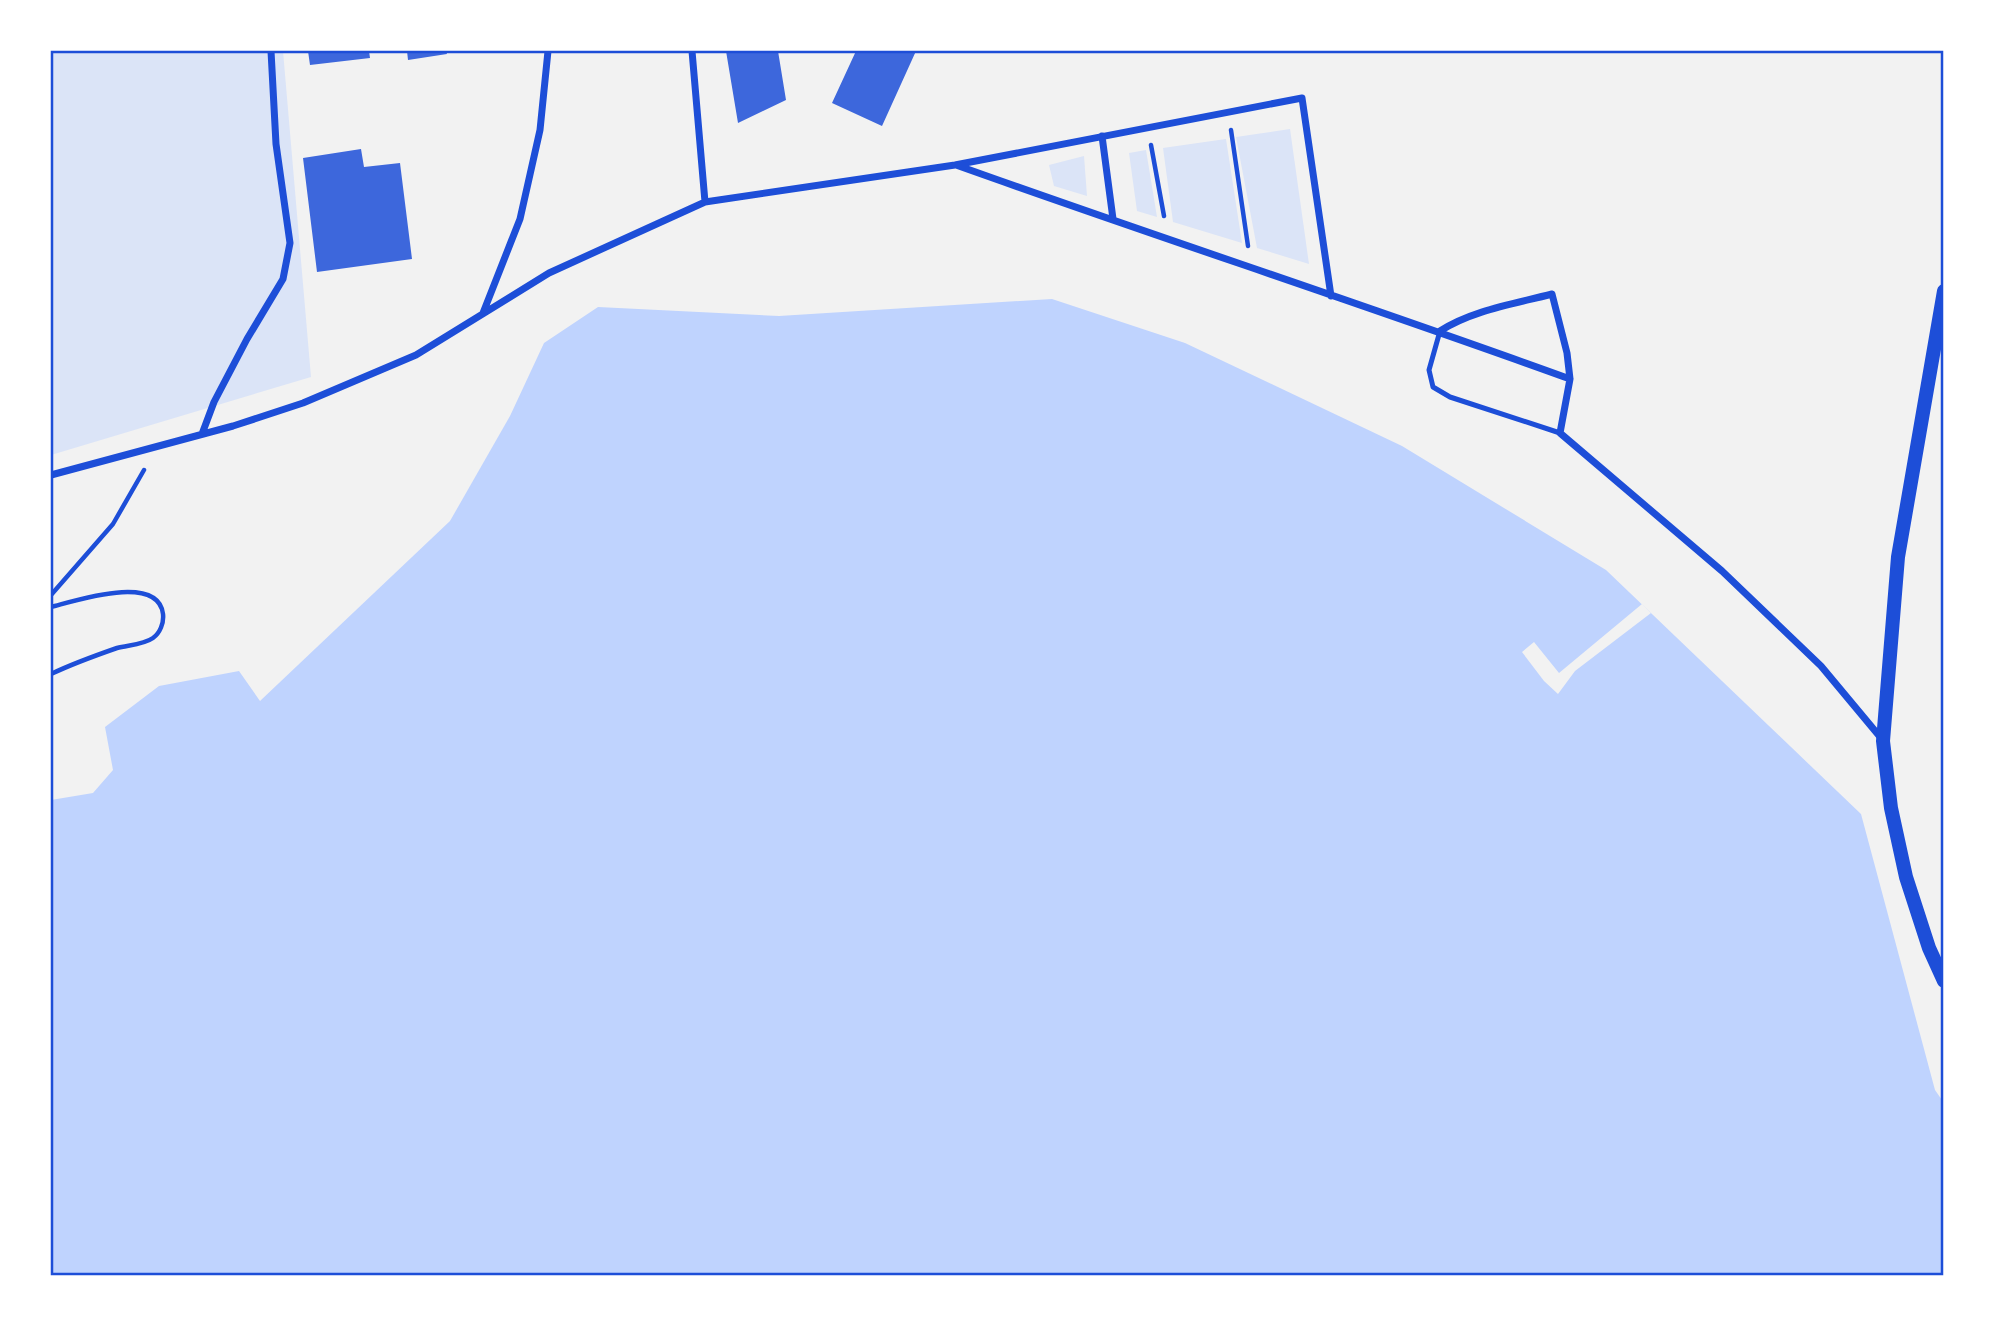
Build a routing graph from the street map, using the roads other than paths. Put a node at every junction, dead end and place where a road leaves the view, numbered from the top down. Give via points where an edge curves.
1 (271, 51) edge
2 (548, 51) edge
3 (692, 51) edge
4 (1101, 136) junction
5 (955, 165) junction
6 (705, 202) junction
7 (1113, 219) junction
8 (1944, 291) edge
9 (1331, 296) junction
10 (482, 314) junction
11 (1440, 331) junction
12 (1570, 379) junction
13 (1560, 433) junction
14 (202, 434) junction
15 (51, 475) edge
16 (1883, 741) junction
17 (1944, 981) edge

1 - 14 street via 276,144 290,243 284,279 247,339
2 - 10 street via 540,130 520,219
3 - 6 street
4 - 5 street
4 - 7 street
4 - 9 street via 1302,99
5 - 6 street
5 - 7 street
6 - 10 street via 549,273
7 - 9 street
8 - 16 main road via 1898,557
9 - 11 street
10 - 14 street via 416,355 316,398
11 - 12 street
11 - 12 street via 1472,315 1552,294
11 - 13 lane via 1429,370 1433,387 1450,397
12 - 13 street
13 - 16 street via 1732,581 1821,666
14 - 15 street
16 - 17 main road via 1906,877

